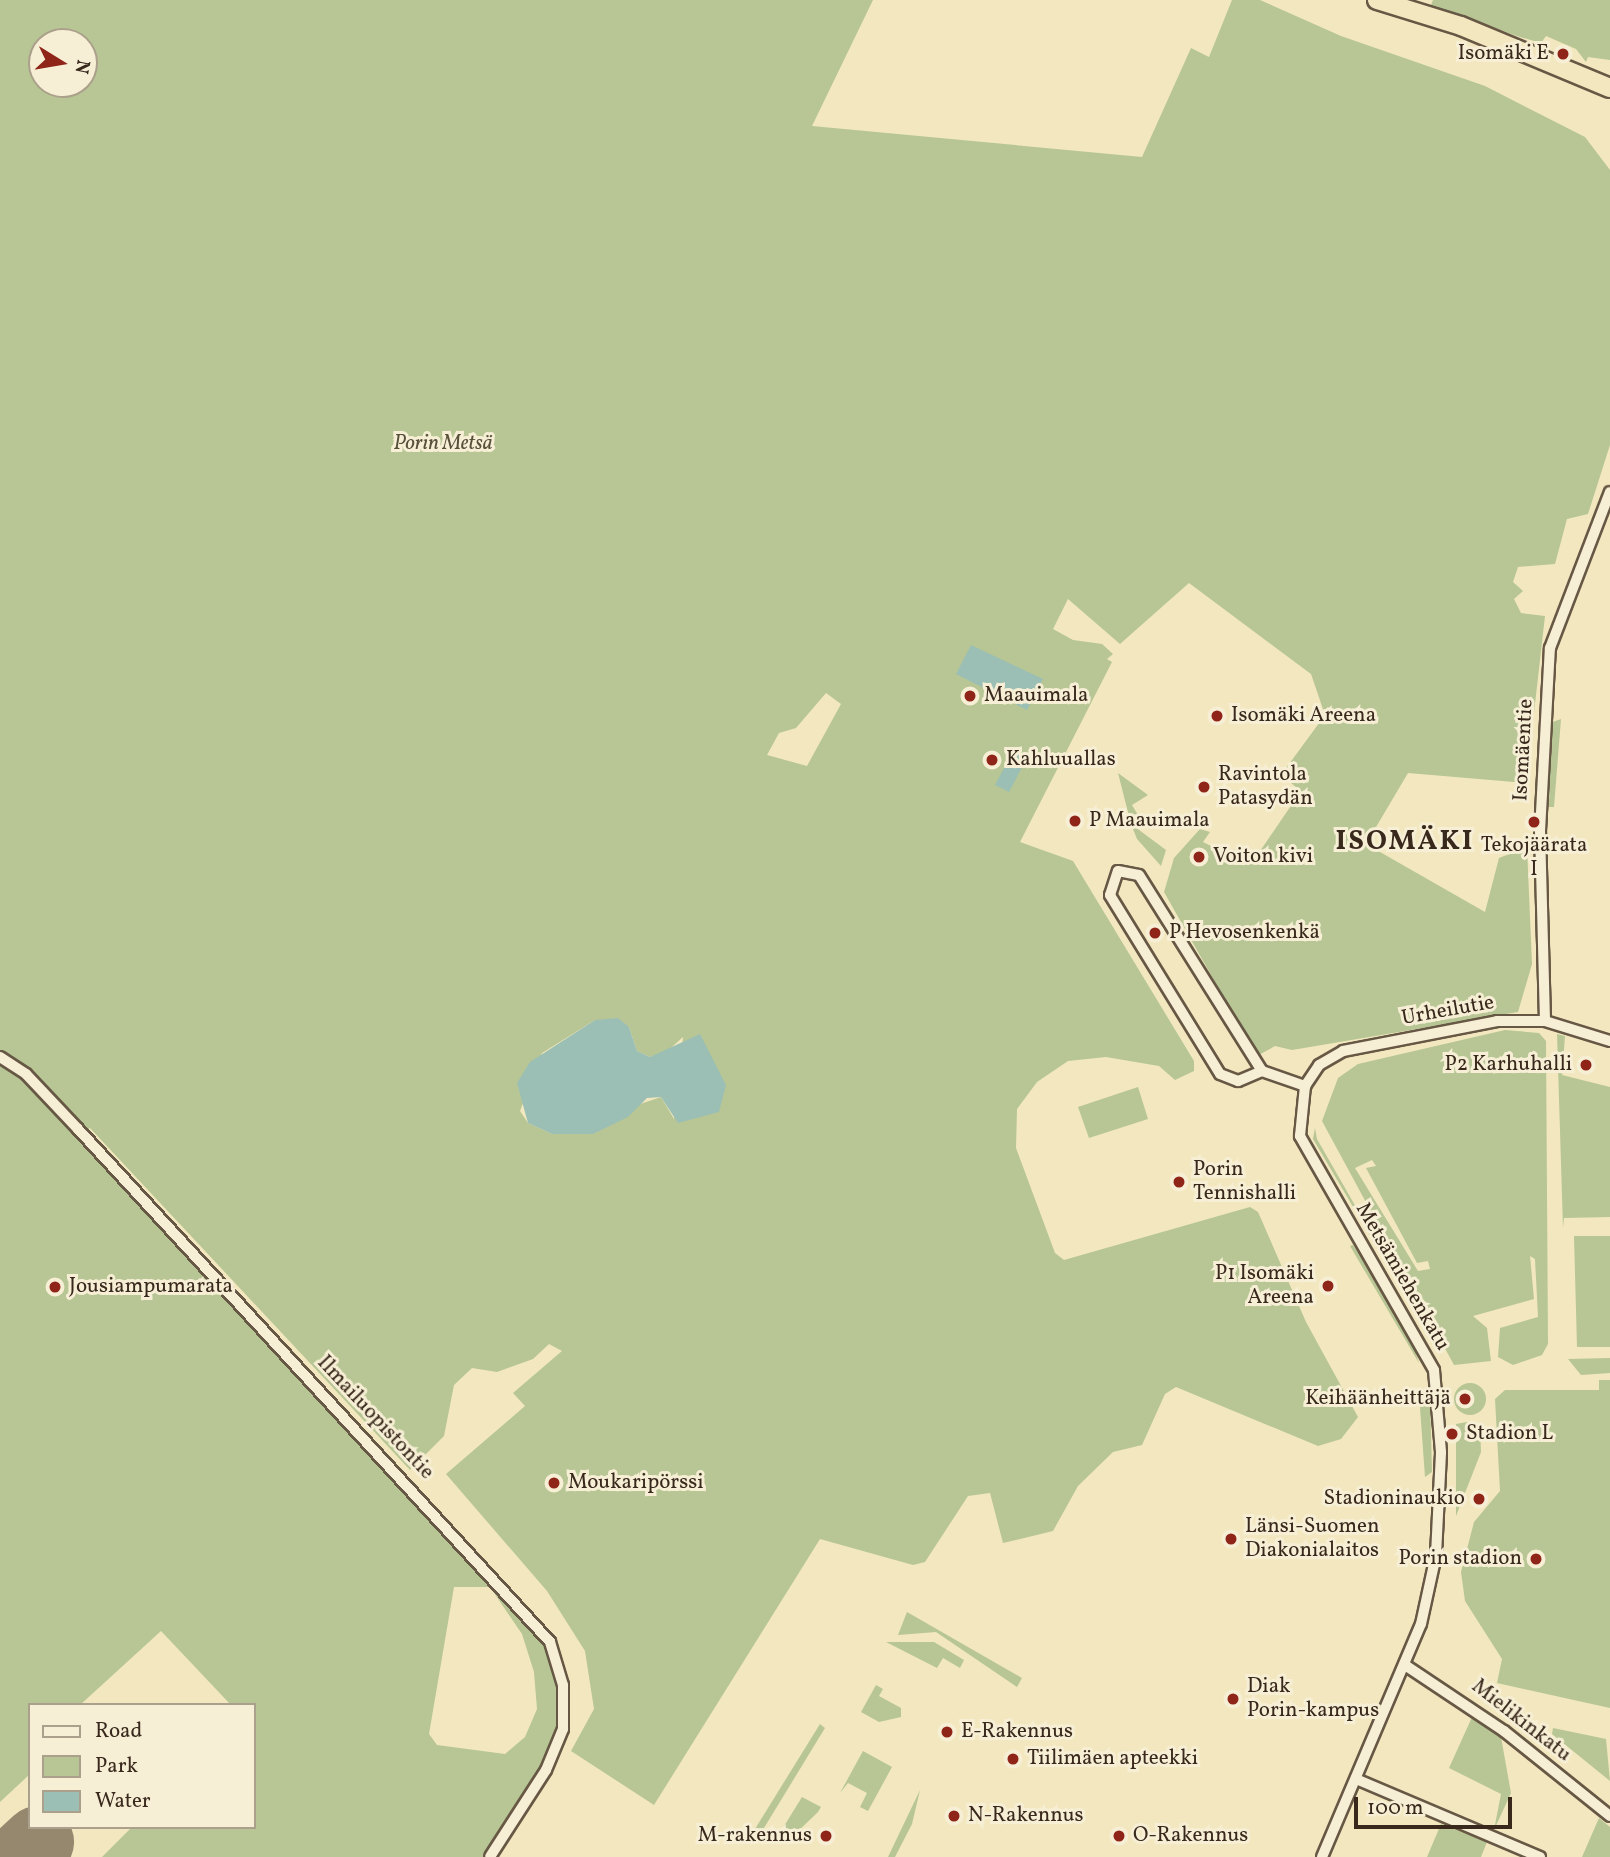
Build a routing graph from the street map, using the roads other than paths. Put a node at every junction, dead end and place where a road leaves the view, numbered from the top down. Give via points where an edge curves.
1 (1377, 0) edge
2 (1610, 88) edge
3 (1610, 492) edge
4 (1545, 1021) junction
5 (1610, 1041) edge
6 (0, 1057) edge
7 (1262, 1070) junction
8 (1305, 1086) junction
9 (1405, 1665) junction
10 (1356, 1779) junction
11 (1610, 1816) edge
12 (489, 1857) edge
13 (1322, 1857) edge
14 (1541, 1857) edge

1 - 2 highway via 1461,26
3 - 4 street, Isomäentie via 1550,648 1540,831
4 - 5 street, Urheilutie
4 - 8 street, Urheilutie via 1497,1021 1343,1051 1319,1065
6 - 12 street, Ilmailuopistontie via 26,1074 78,1129 551,1642 563,1685 563,1729 546,1770
7 - 7 street via 1139,875 1118,871 1110,895 1220,1074 1238,1081
7 - 8 street
8 - 9 street, Metsämiehenkatu via 1300,1136 1413,1326 1438,1388 1436,1555
9 - 10 street, Metsämiehenkatu
9 - 11 street, Mielikinkatu via 1494,1723
10 - 13 street, Metsämiehenkatu
10 - 14 street

